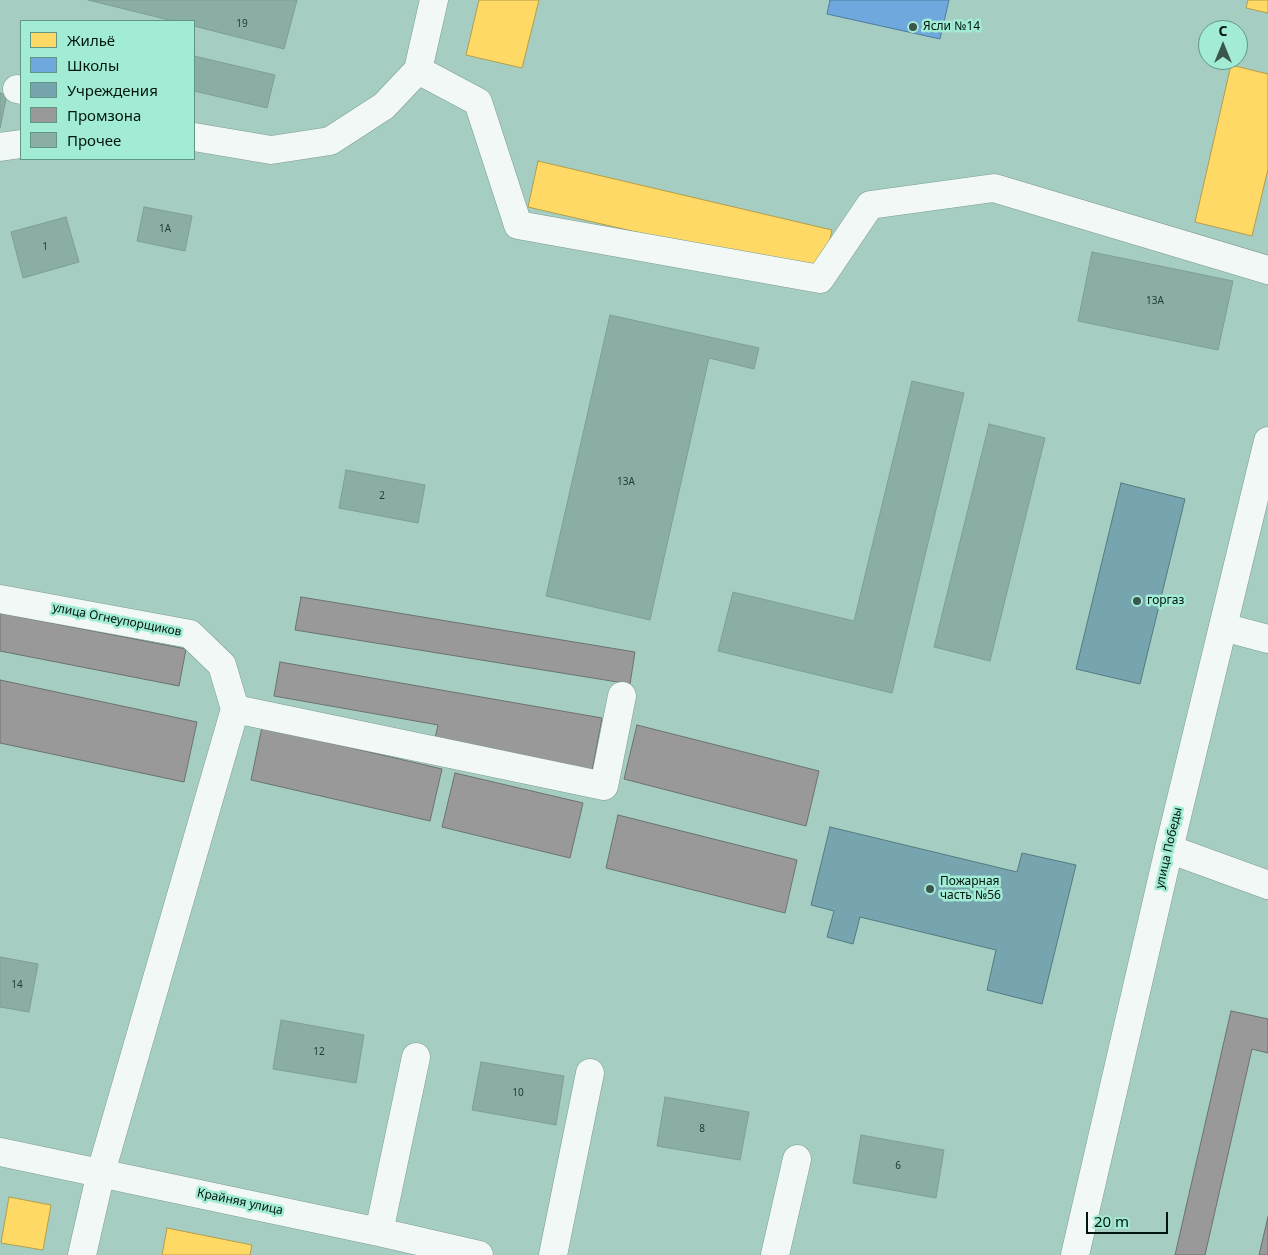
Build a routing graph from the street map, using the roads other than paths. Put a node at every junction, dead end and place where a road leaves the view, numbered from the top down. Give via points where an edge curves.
1 (434, 0) edge
2 (418, 70) junction
3 (195, 138) edge
4 (20, 144) edge
5 (0, 147) edge
6 (1268, 270) edge
7 (1268, 441) edge
8 (0, 599) edge
9 (1223, 627) junction
10 (1268, 639) edge
11 (622, 696) dead end
12 (234, 709) junction
13 (1169, 850) junction
14 (1268, 885) edge
15 (416, 1057) dead end
16 (590, 1072) dead end
17 (0, 1152) edge
18 (797, 1159) dead end
19 (101, 1172) junction
20 (379, 1232) junction
21 (82, 1255) edge
22 (480, 1255) edge
23 (553, 1255) edge
24 (775, 1255) edge
25 (1075, 1255) edge

1 - 2 street
2 - 3 street via 384,106 330,141 271,150
2 - 6 street via 478,102 518,226 820,279 870,205 994,188
4 - 5 street
7 - 9 street, улица Победы
8 - 12 street, улица Огнеупорщиков via 190,634 222,665
9 - 10 street
9 - 13 street, улица Победы
11 - 12 street via 604,786
12 - 19 street
13 - 14 street
13 - 25 street, улица Победы
15 - 20 street
16 - 23 street
17 - 19 street, Крайняя улица
18 - 24 street
19 - 20 street, Крайняя улица
19 - 21 street
20 - 22 street, Крайняя улица

